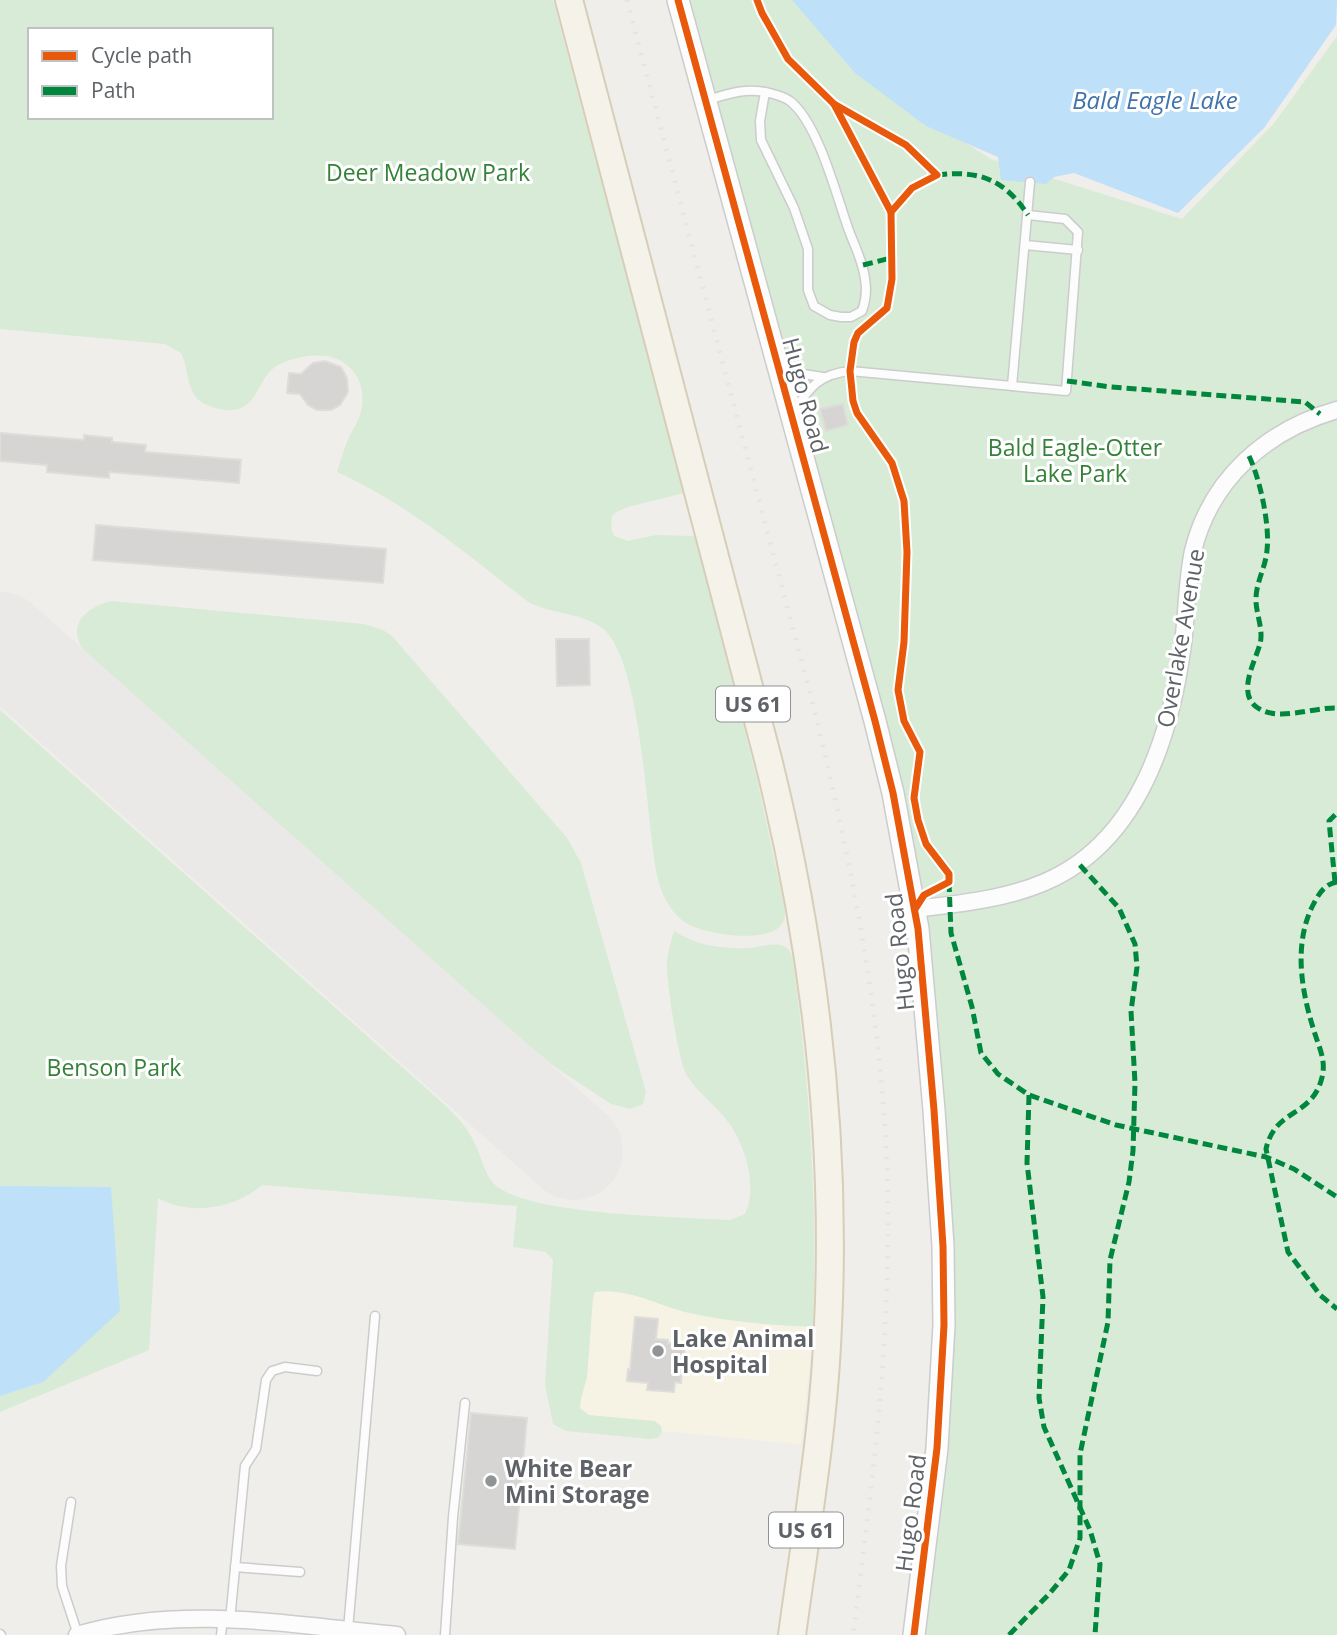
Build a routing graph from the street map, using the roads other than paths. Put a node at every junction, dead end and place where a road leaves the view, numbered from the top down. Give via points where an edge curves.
1 (569, 0) edge
2 (677, 0) edge
3 (765, 92) junction
4 (705, 101) junction
5 (1030, 182) dead end
6 (1028, 215) junction
7 (1025, 245) junction
8 (1077, 250) junction
9 (781, 377) junction
10 (823, 377) junction
11 (1012, 386) junction
12 (1337, 410) edge
13 (791, 413) junction
14 (915, 909) junction
15 (375, 1316) dead end
16 (317, 1371) dead end
17 (465, 1403) dead end
18 (71, 1502) dead end
19 (235, 1567) junction
20 (300, 1572) dead end
21 (225, 1625) edge
22 (348, 1630) junction
23 (297, 1631) edge
24 (78, 1635) edge
25 (397, 1635) edge
26 (445, 1635) edge
27 (792, 1635) edge
28 (914, 1635) edge

1 - 27 main road, US 61 via 775,790 813,991 827,1144 829,1316 819,1434
2 - 4 street, Hugo Road
3 - 3 lane via 761,139 808,249 808,290 814,306 830,315 851,317 862,311 866,282 831,176 807,121 790,101
3 - 4 lane via 735,91
4 - 9 street, Hugo Road
5 - 6 lane
6 - 7 lane
6 - 8 lane via 1065,219 1078,232
7 - 8 lane
7 - 11 lane
8 - 11 lane via 1066,391
9 - 10 lane
9 - 13 street, Hugo Road
10 - 11 lane via 861,371
10 - 13 lane
12 - 14 street, Overlake Avenue via 1313,416 1266,441 1215,498 1194,550 1182,651 1160,747 1140,794 1108,838 1087,857 1045,882
13 - 14 street, Hugo Road via 875,721
14 - 28 street, Hugo Road via 934,1110 944,1325 937,1448
15 - 22 lane
16 - 19 lane via 285,1367 272,1371 267,1380 257,1449 245,1466
17 - 26 lane
18 - 24 lane via 62,1586
19 - 20 lane
19 - 21 lane
21 - 23 street
21 - 24 street via 160,1620
22 - 23 street
22 - 25 street

